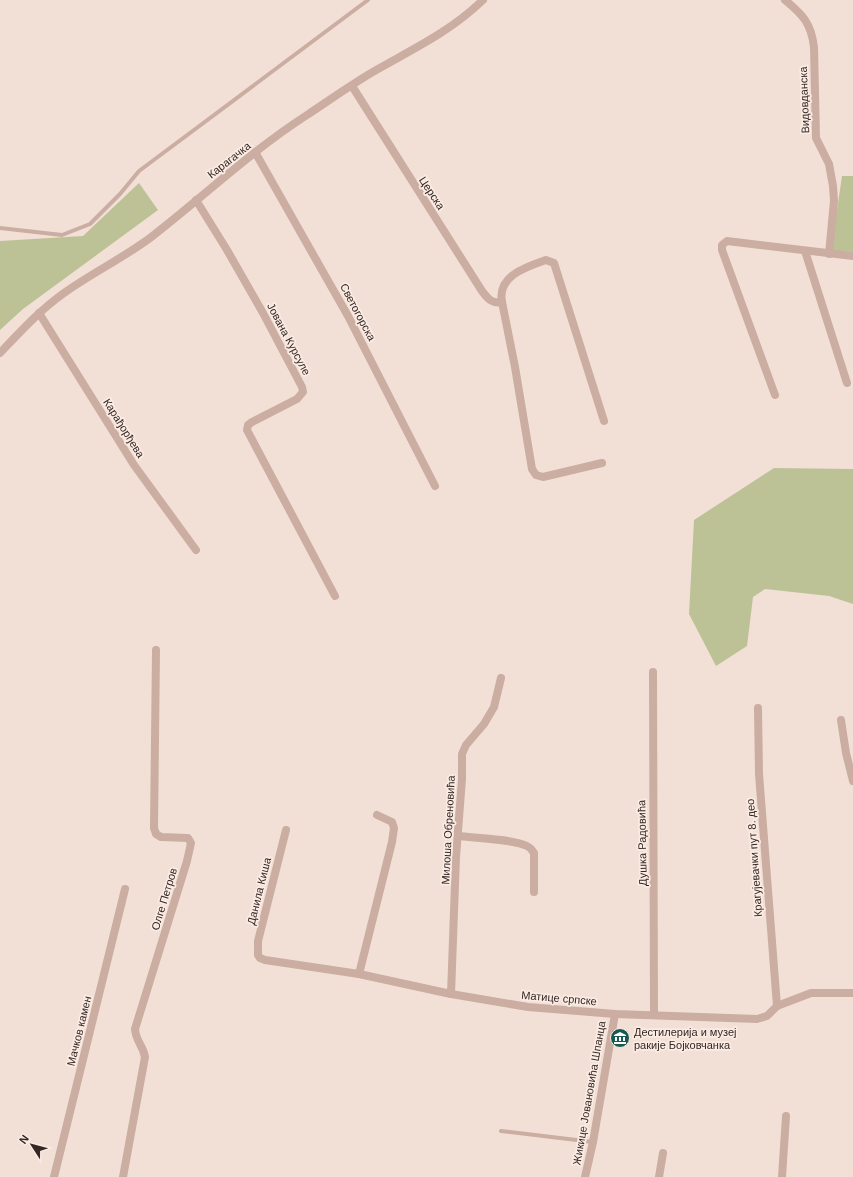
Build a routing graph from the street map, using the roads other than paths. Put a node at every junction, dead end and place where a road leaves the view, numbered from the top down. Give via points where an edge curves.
1 (368, 0) edge
2 (785, 0) edge
3 (478, 2) edge
4 (352, 86) junction
5 (255, 152) junction
6 (196, 200) junction
7 (0, 228) edge
8 (805, 251) junction
9 (829, 254) junction
10 (853, 256) edge
11 (502, 302) junction
12 (39, 313) junction
13 (0, 353) edge
14 (847, 383) dead end
15 (775, 395) dead end
16 (604, 420) dead end
17 (602, 463) dead end
18 (435, 486) dead end
19 (196, 550) dead end
20 (335, 596) dead end
21 (156, 650) dead end
22 (653, 672) dead end
23 (501, 678) dead end
24 (758, 708) dead end
25 (840, 720) dead end
26 (853, 780) edge
27 (377, 815) dead end
28 (286, 830) dead end
29 (458, 836) junction
30 (125, 889) dead end
31 (534, 892) dead end
32 (260, 958) joint
33 (359, 974) junction
34 (853, 992) edge
35 (451, 994) junction
36 (777, 1006) junction
37 (615, 1014) junction
38 (654, 1015) junction
39 (786, 1116) dead end
40 (501, 1131) dead end
41 (593, 1142) junction
42 (664, 1152) dead end
43 (54, 1177) edge
44 (123, 1177) edge
45 (585, 1177) edge
46 (659, 1177) edge
47 (782, 1177) edge

1 - 7 lane via 139,171 90,224 62,235
2 - 9 street, Видовданска via 809,24 812,33 816,138 829,164 833,186
3 - 4 street, Карагачка via 461,20 436,37
4 - 5 street, Карагачка
4 - 11 street, Церска via 482,291 491,302
5 - 6 street, Карагачка
5 - 18 street, Светогорска via 348,316
6 - 12 street, Карагачка via 134,249 64,293
6 - 20 street, Јована Курсуле via 246,282 302,387 303,392 297,399 252,422 247,430
8 - 9 street
8 - 14 street
8 - 15 street via 727,241 722,244
9 - 10 street
11 - 16 street via 502,290 513,275 526,266 546,260 554,263
11 - 17 street via 532,469 542,477
12 - 13 street, Карагачка
12 - 19 street, Карађорђева via 134,465
21 - 44 street, Олге Петров via 154,828 156,834 161,837 188,838 191,843 135,1029 136,1038 144,1050 145,1057
22 - 38 street, Душка Радовића
23 - 29 street, Милоша Обреновића via 494,707 463,750
24 - 36 street, Крагујевачки пут 8. део via 759,774
25 - 26 street
27 - 33 street via 392,822 394,828
28 - 32 street, Данила Киша via 258,940 257,950
29 - 31 street via 515,843 531,848 534,853
29 - 35 street, Милоша Обреновића
30 - 43 street, Мачков камен
32 - 33 street, Матице српске
33 - 35 street, Матице српске
34 - 36 street, Матице српске via 811,993
35 - 37 street, Матице српске via 528,1007
36 - 38 street, Матице српске via 767,1016 757,1019
37 - 38 street, Матице српске
37 - 41 street, Жикице Јовановића Шпанца
39 - 47 street
40 - 41 lane
41 - 45 street, Жикице Јовановића Шпанца
42 - 46 street

